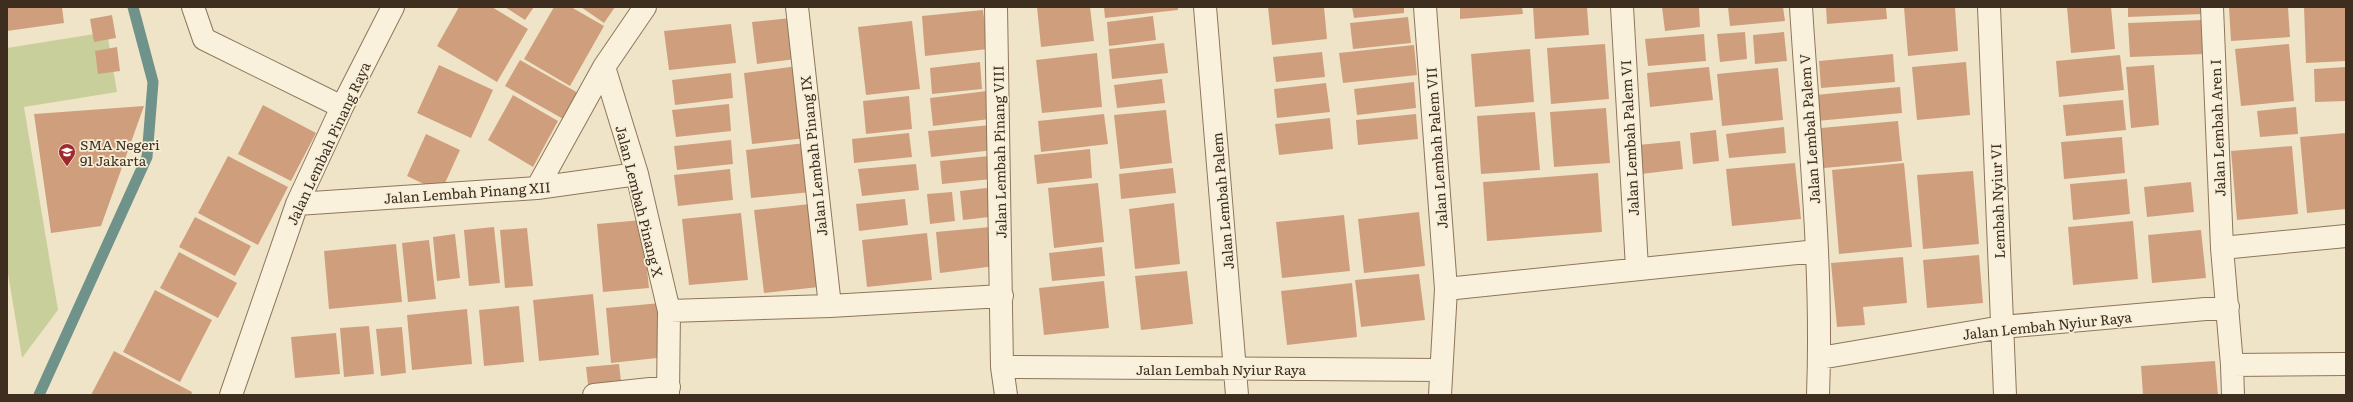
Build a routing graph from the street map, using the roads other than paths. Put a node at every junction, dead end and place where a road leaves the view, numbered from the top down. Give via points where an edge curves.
1 (193, 7) edge
2 (393, 7) edge
3 (645, 7) edge
4 (797, 7) edge
5 (996, 7) edge
6 (1205, 7) edge
7 (1425, 7) edge
8 (1622, 7) edge
9 (1801, 7) edge
10 (1988, 7) edge
11 (2212, 7) edge
12 (604, 67) junction
13 (342, 107) junction
14 (636, 174) junction
15 (537, 188) junction
16 (297, 204) junction
17 (2346, 236) edge
18 (2222, 248) junction
19 (1817, 251) junction
20 (1637, 268) junction
21 (1446, 289) junction
22 (1002, 296) junction
23 (830, 306) junction
24 (2228, 307) junction
25 (669, 311) junction
26 (2002, 327) junction
27 (1820, 358) junction
28 (2346, 364) edge
29 (2232, 365) junction
30 (1002, 366) junction
31 (1236, 369) junction
32 (1441, 370) junction
33 (669, 391) edge
34 (231, 395) edge
35 (594, 395) edge
36 (1006, 395) edge
37 (1237, 395) edge
38 (1440, 395) edge
39 (1818, 395) edge
40 (2005, 395) edge
41 (2233, 395) edge

1 - 13 street via 204,39
2 - 13 street, Jalan Lembah Pinang Raya
3 - 12 street
4 - 23 street, Jalan Lembah Pinang IX
5 - 22 street, Jalan Lembah Pinang VIII
6 - 31 street, Jalan Lembah Palem
7 - 21 street, Jalan Lembah Palem VII
8 - 20 street, Jalan Lembah Palem VI
9 - 19 street, Jalan Lembah Palem V
10 - 26 street, Lembah Nyiur VI
11 - 18 street, Jalan Lembah Aren I
12 - 14 street, Jalan Lembah Pinang X
12 - 15 street
13 - 16 street, Jalan Lembah Pinang Raya
14 - 15 street, Jalan Lembah Pinang XII
14 - 25 street, Jalan Lembah Pinang X
15 - 16 street, Jalan Lembah Pinang XII
16 - 34 street, Jalan Lembah Pinang Raya
17 - 18 street
18 - 24 street, Jalan Lembah Aren I
19 - 20 street
19 - 27 street, Jalan Lembah Palem V
20 - 21 street
21 - 32 street, Jalan Lembah Palem VII
22 - 23 street
22 - 30 street, Jalan Lembah Pinang VIII
23 - 25 street
24 - 26 street, Jalan Lembah Nyiur Raya
24 - 29 street, Jalan Lembah Aren I
25 - 33 street, Jalan Lembah Pinang X
26 - 27 street, Jalan Lembah Nyiur Raya
26 - 40 street, Lembah Nyiur VI
27 - 39 street, Jalan Lembah Palem V
28 - 29 street
29 - 41 street, Jalan Lembah Aren I
30 - 31 street, Jalan Lembah Nyiur Raya
30 - 36 street, Jalan Lembah Pinang VIII
31 - 32 street, Jalan Lembah Nyiur Raya
31 - 37 street, Jalan Lembah Palem
32 - 38 street, Jalan Lembah Palem VII
33 - 35 street

